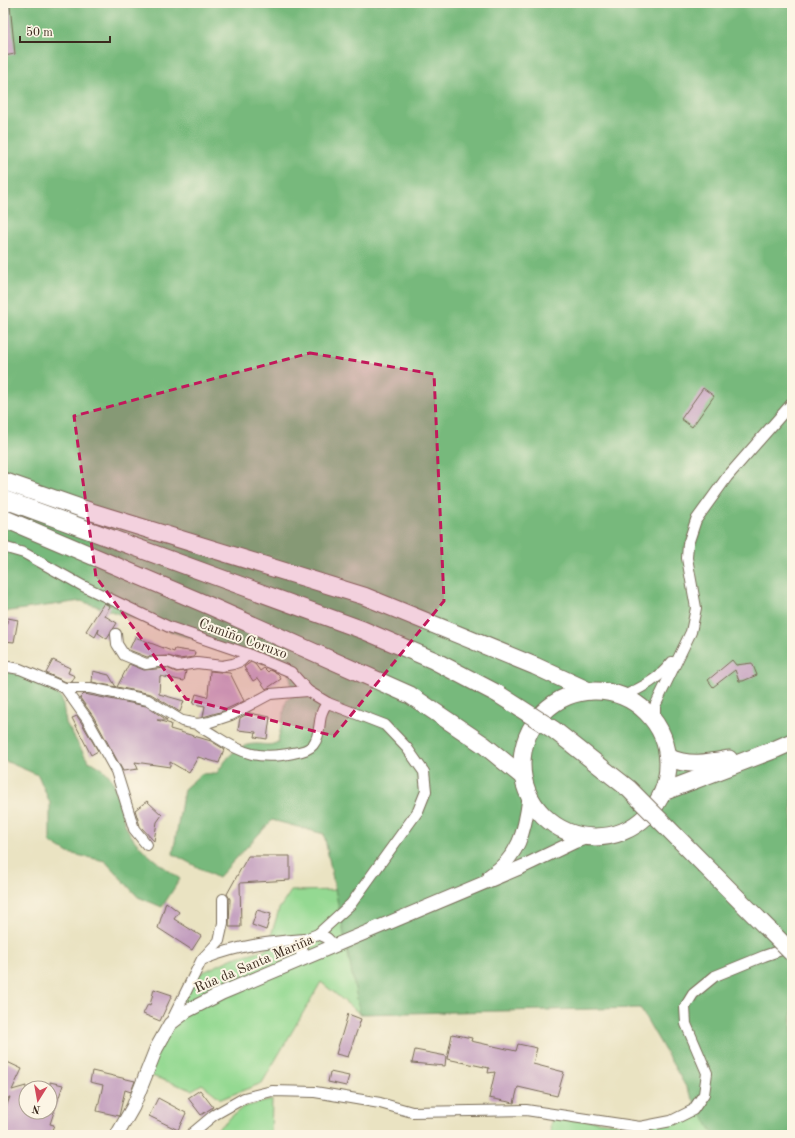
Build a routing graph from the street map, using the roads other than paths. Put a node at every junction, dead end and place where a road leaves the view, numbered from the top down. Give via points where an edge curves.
1 (792, 403) edge
2 (3, 481) edge
3 (3, 499) edge
4 (3, 518) edge
5 (3, 547) edge
6 (116, 634) dead end
7 (683, 650) junction
8 (248, 654) junction
9 (3, 666) edge
10 (65, 688) junction
11 (308, 691) junction
12 (589, 691) junction
13 (624, 696) junction
14 (328, 703) junction
15 (655, 723) junction
16 (197, 724) junction
17 (792, 742) edge
18 (776, 749) junction
19 (668, 757) junction
20 (522, 776) junction
21 (663, 792) junction
22 (529, 798) junction
23 (588, 837) junction
24 (147, 846) dead end
25 (466, 889) junction
26 (223, 899) dead end
27 (318, 934) junction
28 (305, 938) junction
29 (335, 946) junction
30 (792, 947) edge
31 (792, 953) edge
32 (202, 959) junction
33 (303, 960) junction
34 (170, 1024) junction
35 (117, 1135) edge
36 (190, 1135) edge

1 - 7 street via 726,477 696,520 688,544 687,558 696,608 691,632
2 - 12 highway via 92,512 364,596 536,666
3 - 31 highway, bridge via 363,630 433,660 498,694 554,730 629,788
4 - 20 highway via 410,695 484,744
5 - 8 street, Camiño Coruxo via 24,553 83,586 169,627
6 - 8 street via 117,644 124,655 146,664 168,662 178,666 222,666 241,661
7 - 13 street via 650,684
7 - 15 street via 655,706
8 - 11 street, Camiño Coruxo via 291,672
9 - 10 street via 20,668
10 - 16 street via 90,688 148,700 182,721
10 - 24 street via 87,719 116,771 134,829
11 - 14 street, Camiño Coruxo
11 - 16 street via 270,694 231,715
12 - 13 highway via 605,691
12 - 20 highway via 574,693 543,711 532,726 522,752
13 - 15 highway via 641,707
14 - 16 street via 323,707 317,739 312,747 280,756 264,756 237,750
14 - 27 street, Camiño Coruxo via 385,725 407,748 424,772 426,791 418,810 351,904
15 - 19 highway via 664,738
17 - 18 highway
18 - 19 highway via 704,764 679,763
18 - 21 highway
19 - 21 highway via 668,773
20 - 22 highway
21 - 23 highway via 642,820 630,828 610,836
22 - 23 highway via 551,823 569,833
22 - 25 street, Rúa da Santa Mariña via 527,819 520,843 498,870
23 - 25 street, Rúa da Santa Mariña
25 - 29 street, Rúa da Santa Mariña
26 - 32 street via 223,923 219,942
27 - 28 street
27 - 29 street
28 - 32 street via 231,948
28 - 33 street
29 - 33 street, Rúa da Santa Mariña
30 - 36 street via 715,976 693,994 685,1007 686,1024 707,1073 704,1094 693,1110 671,1121 640,1127 526,1110 412,1112 380,1103 315,1092 272,1092 244,1098 214,1115
32 - 34 street
33 - 34 street, Rúa da Santa Mariña via 222,993 187,1011
34 - 35 street, Rúa da Santa Mariña via 156,1049 133,1108

